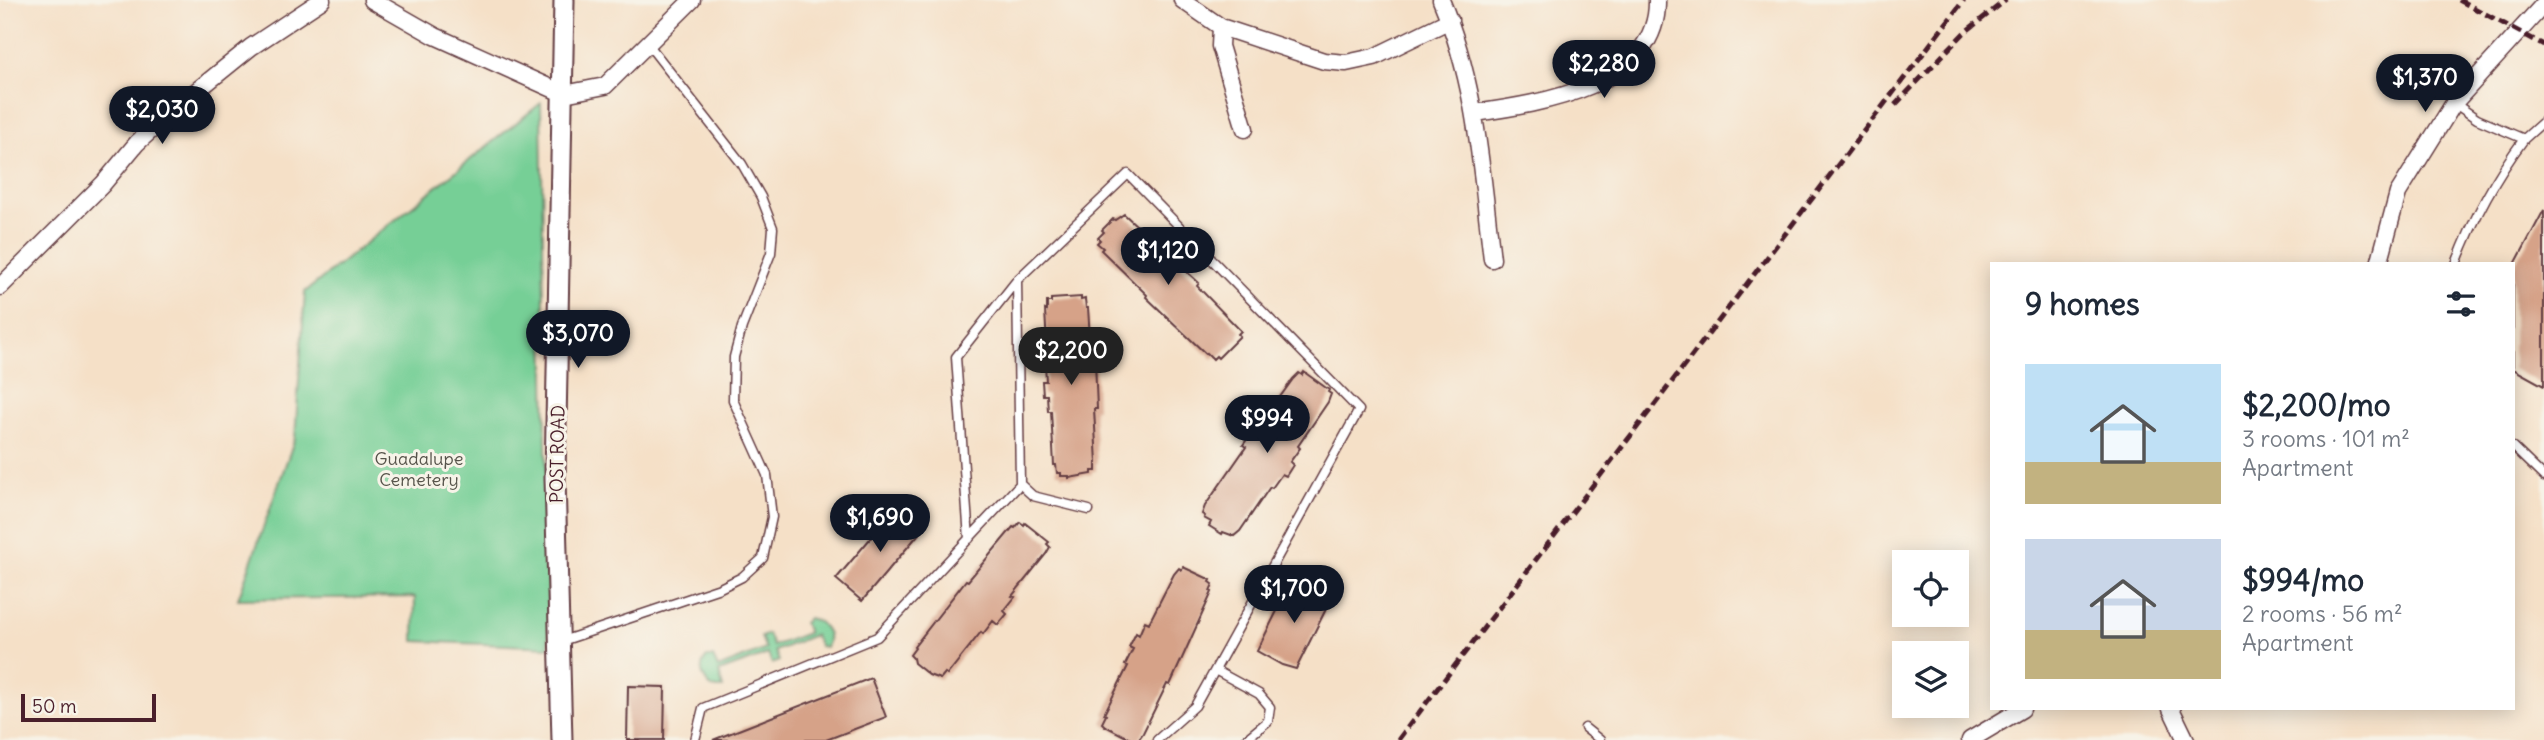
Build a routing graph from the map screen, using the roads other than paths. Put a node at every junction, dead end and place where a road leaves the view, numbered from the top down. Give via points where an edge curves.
1 (322, 0) edge
2 (372, 0) edge
3 (564, 0) edge
4 (692, 0) edge
5 (1182, 0) edge
6 (1441, 0) edge
7 (1657, 0) edge
8 (2544, 4) edge
9 (1450, 20) junction
10 (1221, 27) junction
11 (648, 44) junction
12 (564, 94) junction
13 (2454, 103) junction
14 (1475, 113) junction
15 (2544, 121) edge
16 (1245, 129) dead end
17 (2524, 139) junction
18 (1492, 259) dead end
19 (2380, 262) edge
20 (2457, 262) edge
21 (1017, 280) junction
22 (0, 287) edge
23 (2515, 449) edge
24 (2544, 477) edge
25 (1020, 484) junction
26 (1089, 510) dead end
27 (969, 538) junction
28 (559, 642) junction
29 (1215, 670) junction
30 (2020, 710) edge
31 (2171, 710) edge
32 (1585, 728) dead end
33 (562, 740) edge
34 (695, 740) edge
35 (1157, 740) edge
36 (1245, 740) edge
37 (1600, 740) edge
38 (1970, 740) edge
39 (2186, 740) edge

1 - 22 street via 251,47 173,110
2 - 12 street via 435,36
3 - 12 street, POST ROAD
4 - 11 street
5 - 10 street
6 - 9 street
7 - 14 street via 1646,44 1597,83 1536,104
8 - 13 street
9 - 10 street via 1374,57 1346,63 1324,61
9 - 14 street
10 - 16 street via 1220,46
11 - 12 street via 605,86
11 - 28 lane via 742,164 773,228 771,253 734,357 733,400 766,475 772,517 763,558 742,577
12 - 28 street, POST ROAD via 555,478
13 - 17 lane via 2477,119
13 - 19 street via 2398,193
14 - 18 street
15 - 17 lane
17 - 20 lane via 2496,177
21 - 25 lane
21 - 27 lane via 956,357
21 - 29 lane via 1128,174 1359,411
23 - 24 lane
25 - 26 lane via 1033,496
25 - 27 lane
27 - 34 lane via 877,637 703,708
28 - 33 street, POST ROAD
29 - 35 lane via 1195,706
29 - 36 lane via 1259,694 1270,707 1268,720
30 - 38 street
31 - 39 street
32 - 37 lane

